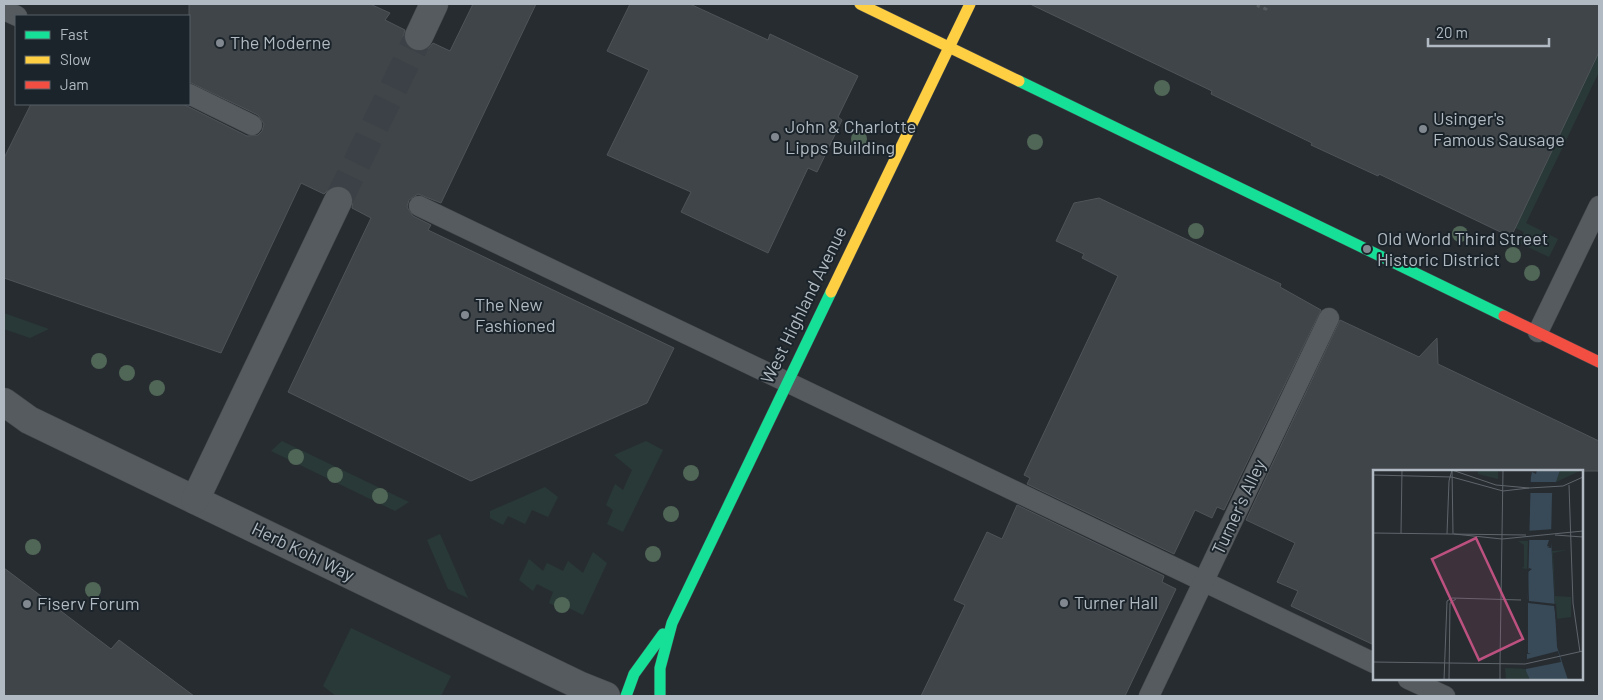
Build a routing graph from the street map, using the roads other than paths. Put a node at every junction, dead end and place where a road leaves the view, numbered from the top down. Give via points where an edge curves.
1 (434, 4) edge
2 (860, 4) edge
3 (970, 4) edge
4 (419, 36) tunnel mouth
5 (949, 46) junction
6 (190, 94) edge
7 (252, 125) dead end
8 (338, 201) tunnel mouth
9 (419, 206) dead end
10 (1599, 206) edge
11 (1593, 236) edge
12 (1329, 318) dead end
13 (1538, 332) junction
14 (1599, 362) edge
15 (786, 383) junction
16 (4, 402) edge
17 (196, 500) junction
18 (1204, 581) junction
19 (672, 623) junction
20 (1373, 663) edge
21 (1410, 680) edge
22 (606, 696) edge
23 (626, 696) edge
24 (660, 696) edge
25 (1149, 696) edge
26 (1445, 696) edge

1 - 4 street
2 - 5 street
3 - 5 street, West Highland Avenue
5 - 13 street
5 - 15 street, West Highland Avenue
6 - 7 lane
8 - 17 street
9 - 15 lane
10 - 11 lane
11 - 13 lane
12 - 18 lane, Turner's Alley
13 - 14 street
15 - 18 lane
15 - 19 street, West Highland Avenue
16 - 17 street, Herb Kohl Way via 29,420
17 - 22 street, Herb Kohl Way
18 - 20 lane
18 - 25 lane, Turner's Alley
19 - 23 street, West Highland Avenue via 634,674
19 - 24 street, West Highland Avenue via 660,665
21 - 26 lane

